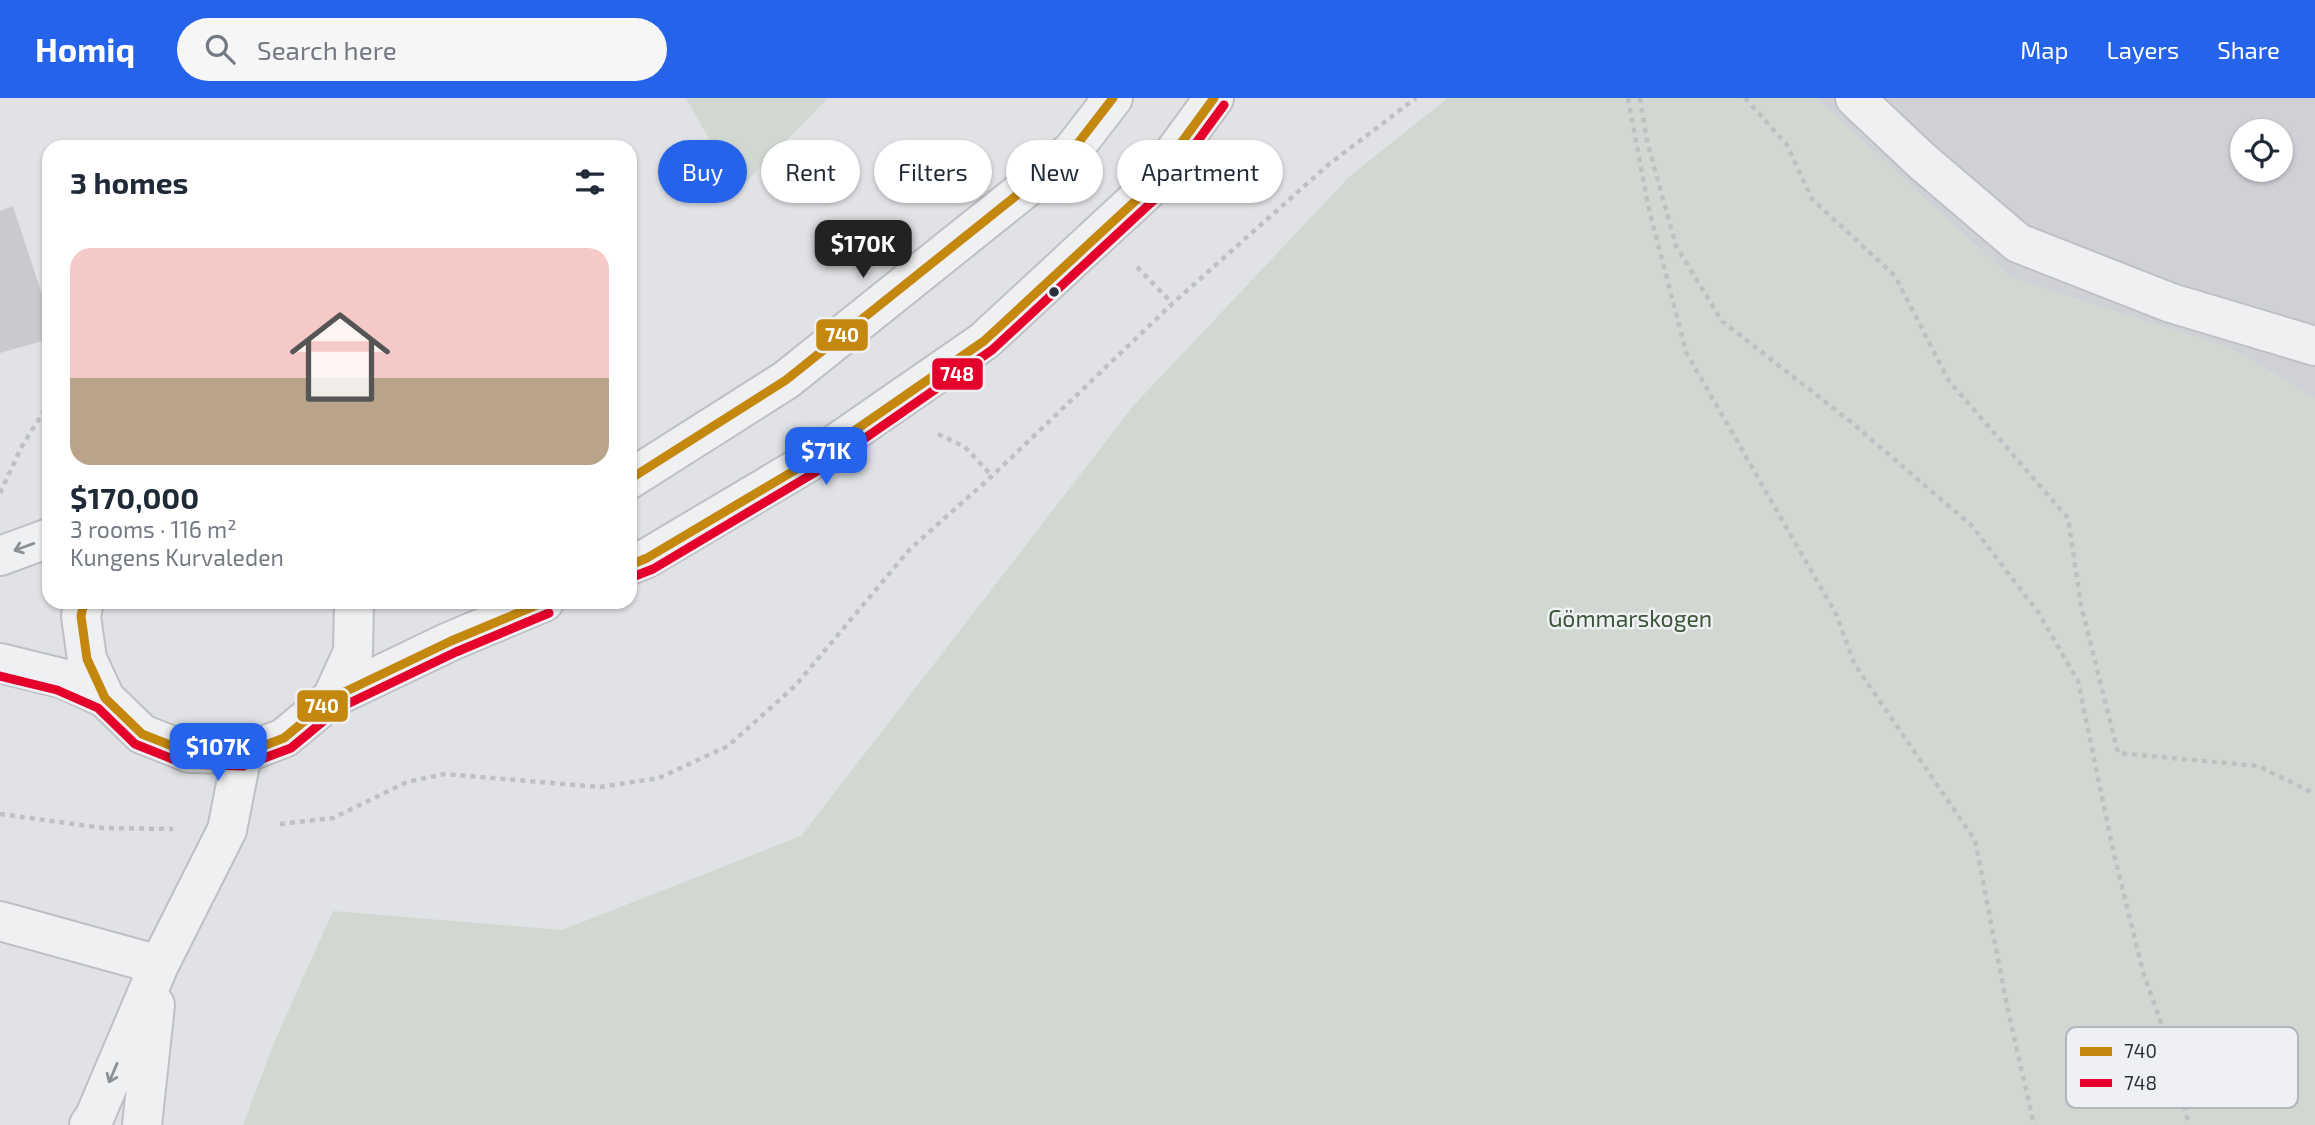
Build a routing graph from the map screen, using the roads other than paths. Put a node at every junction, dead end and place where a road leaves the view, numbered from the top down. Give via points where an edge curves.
1 (1113, 98) edge
2 (1214, 98) edge
3 (1855, 98) edge
4 (2315, 346) edge
5 (637, 476) edge
6 (42, 541) edge
7 (0, 556) edge
8 (637, 562) edge
9 (82, 609) edge
10 (354, 609) edge
11 (527, 609) edge
12 (0, 663) edge
13 (105, 698) junction
14 (332, 698) junction
15 (242, 754) junction
16 (0, 921) edge
17 (159, 965) junction
18 (89, 1125) edge
19 (142, 1125) edge

1 - 5 street via 1072,151 786,380
2 - 8 street via 1146,191 984,341 812,460
3 - 4 street via 2018,243 2171,303
6 -> 7 street
9 - 13 street via 87,659
10 - 14 street via 353,652
11 - 14 street
12 - 13 street via 61,678
13 - 15 street via 142,734 190,754
14 - 15 street via 284,738
15 - 17 street via 227,830
16 - 17 street
17 -> 18 street
17 - 19 street

